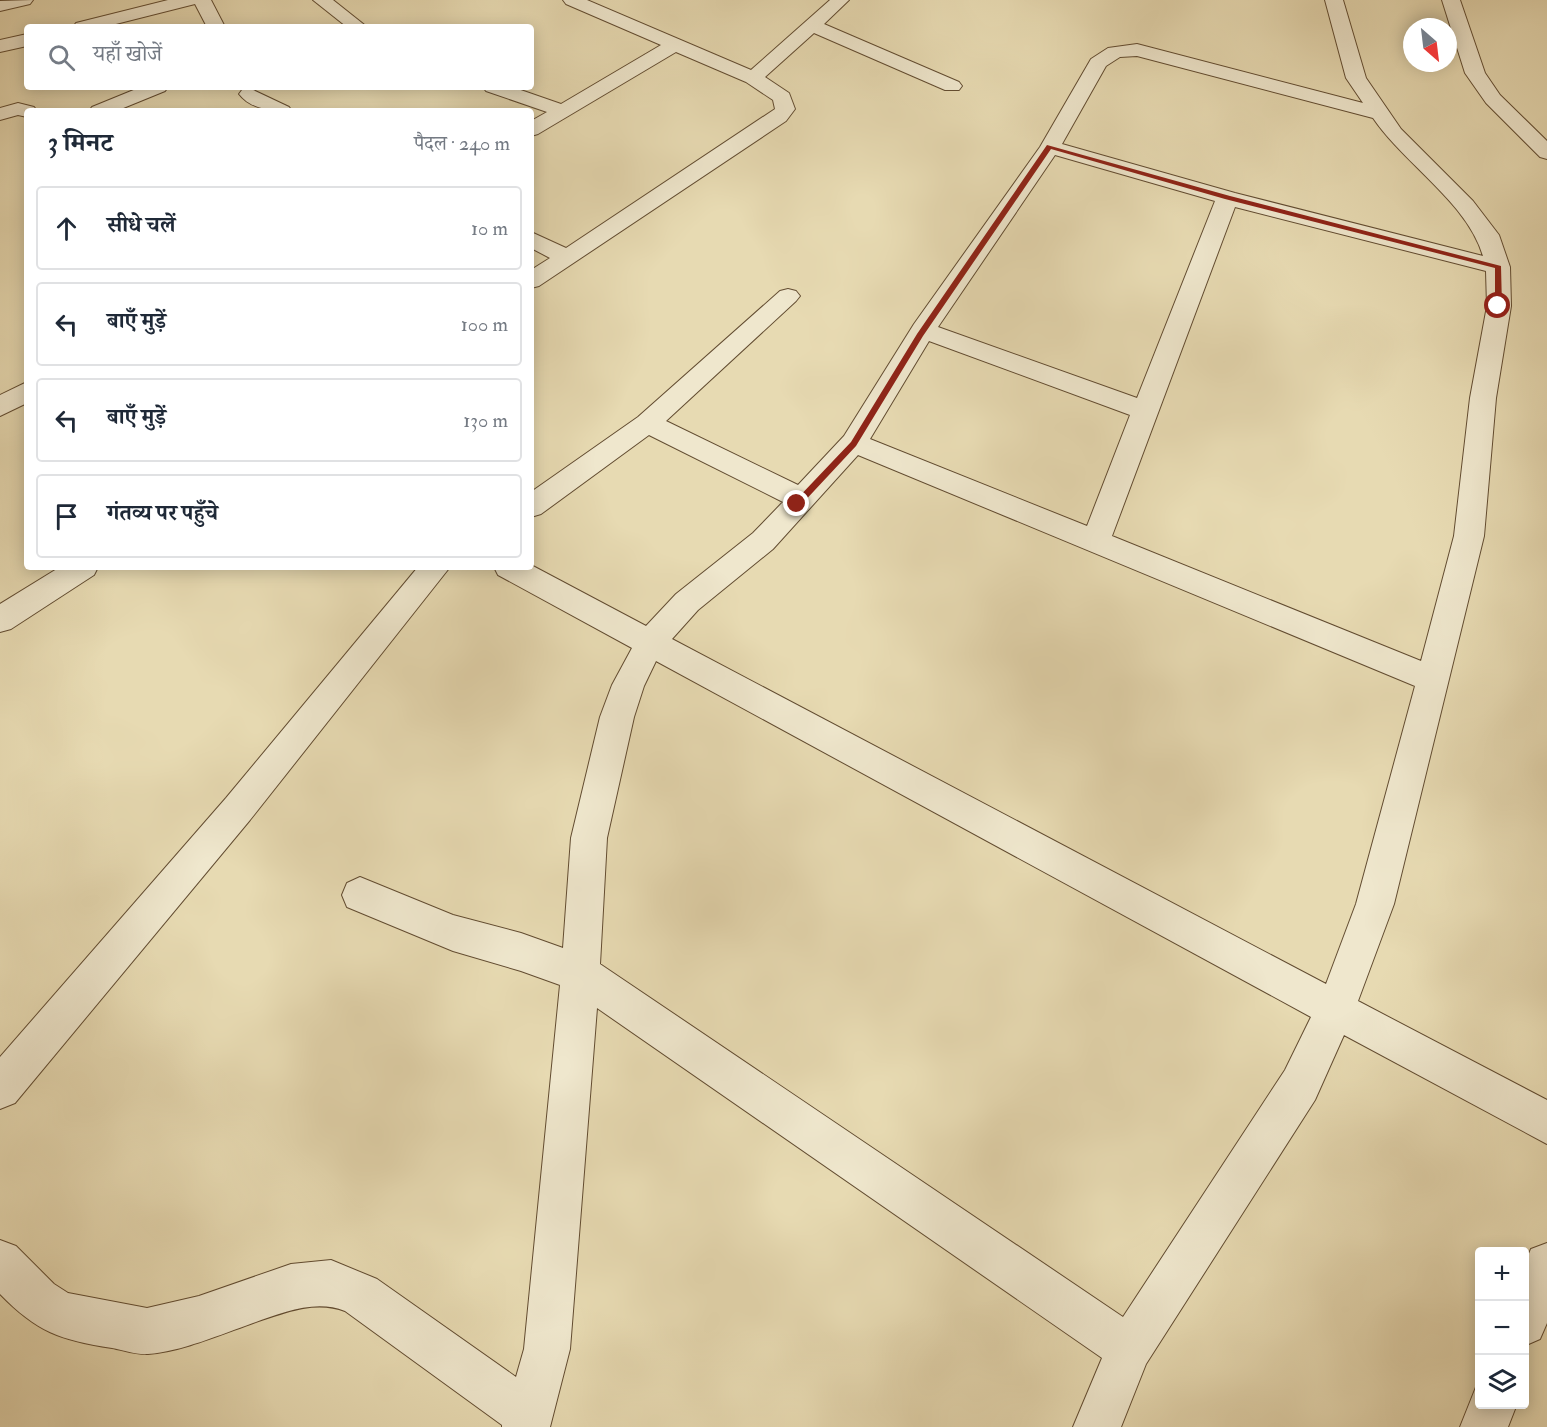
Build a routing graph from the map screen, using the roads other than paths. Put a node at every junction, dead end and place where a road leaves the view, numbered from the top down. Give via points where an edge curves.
1 (24, 0) edge
2 (189, 0) edge
3 (201, 0) edge
4 (322, 0) edge
5 (572, 0) edge
6 (840, 0) edge
7 (1334, 0) edge
8 (1451, 0) edge
9 (0, 6) edge
10 (94, 24) edge
11 (214, 24) edge
12 (354, 24) edge
13 (812, 25) junction
14 (24, 41) edge
15 (676, 44) junction
16 (0, 46) edge
17 (753, 78) junction
18 (952, 86) dead end
19 (151, 90) edge
20 (502, 90) edge
21 (249, 94) dead end
22 (106, 108) edge
23 (276, 108) edge
24 (24, 110) edge
25 (562, 111) junction
26 (1379, 113) junction
27 (0, 114) edge
28 (534, 128) edge
29 (1050, 147) junction
30 (1547, 153) edge
31 (1227, 198) junction
32 (534, 240) edge
33 (567, 257) junction
34 (1498, 267) junction
35 (534, 278) edge
36 (788, 296) dead end
37 (923, 330) junction
38 (1145, 411) junction
39 (647, 423) junction
40 (854, 444) junction
41 (802, 499) junction
42 (534, 505) edge
43 (1095, 542) junction
44 (78, 570) edge
45 (433, 570) edge
46 (515, 570) edge
47 (0, 620) edge
48 (650, 643) junction
49 (1432, 679) junction
50 (360, 895) dead end
51 (580, 973) junction
52 (1335, 1011) junction
53 (0, 1088) edge
54 (1536, 1117) edge
55 (0, 1262) edge
56 (1547, 1265) edge
57 (1529, 1310) edge
58 (1129, 1349) junction
59 (1491, 1409) edge
60 (527, 1421) edge
61 (1097, 1427) edge
62 (1485, 1427) edge

1 - 9 street
2 - 10 street
3 - 11 street
4 - 12 street
5 - 15 street
6 - 13 street
7 - 26 street via 1356,78
8 - 30 street via 1476,73 1493,99
13 - 17 street
13 - 18 street
14 - 16 street
15 - 17 street
15 - 25 street
17 - 33 street via 782,97 785,109 779,117
19 - 22 street
20 - 25 street
21 - 23 street
24 - 27 street
25 - 28 street
26 - 29 street via 1126,50 1098,63
26 - 34 street via 1488,235
29 - 31 street
29 - 37 street
31 - 34 street
31 - 38 street
32 - 33 street
33 - 35 street
34 - 49 street via 1498,306 1483,398 1469,536
36 - 39 street
37 - 38 street
37 - 40 street
38 - 43 street
39 - 41 street
39 - 42 street
40 - 41 street
40 - 43 street
41 - 48 street via 763,541 687,602
43 - 49 street
44 - 47 street
45 - 53 street via 238,809
46 - 48 street
48 - 51 street via 617,717 589,838
48 - 52 street
49 - 52 street via 1375,904
50 - 51 street via 453,933
51 - 58 street
51 - 60 street via 547,1348
52 - 54 street
52 - 58 street via 1300,1085
55 - 60 street via 58,1314 147,1331 199,1319 291,1287 330,1283 360,1295
56 - 57 street
58 - 61 street
59 - 62 street

